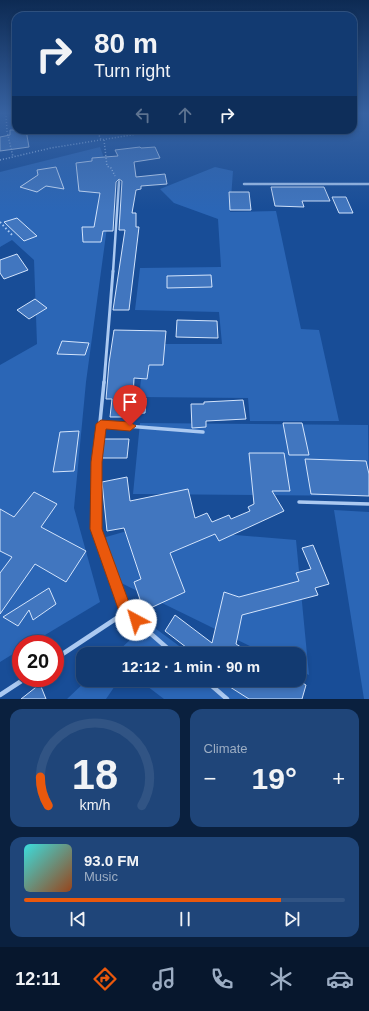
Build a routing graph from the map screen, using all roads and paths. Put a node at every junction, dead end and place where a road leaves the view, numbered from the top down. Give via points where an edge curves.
1 (10, 146) edge
2 (66, 146) edge
3 (103, 146) edge
4 (13, 157) junction
5 (0, 160) edge
6 (119, 181) joint
7 (244, 184) dead end
8 (369, 184) edge
9 (0, 222) edge
10 (13, 236) dead end
11 (101, 424) junction
12 (203, 432) dead end
13 (299, 502) dead end
14 (369, 504) edge
15 (126, 612) junction
16 (166, 647) edge
17 (64, 653) edge
18 (12, 687) edge
19 (213, 687) edge
20 (0, 695) edge
21 (227, 699) edge

1 - 4 path
2 - 4 path
3 - 6 path via 107,166
4 - 5 path
6 - 11 lane
7 - 8 lane
9 - 10 path
11 - 12 lane
11 - 15 lane via 96,462 96,529
13 - 14 lane
15 - 16 lane
15 - 17 lane
18 - 20 lane
19 - 21 lane

